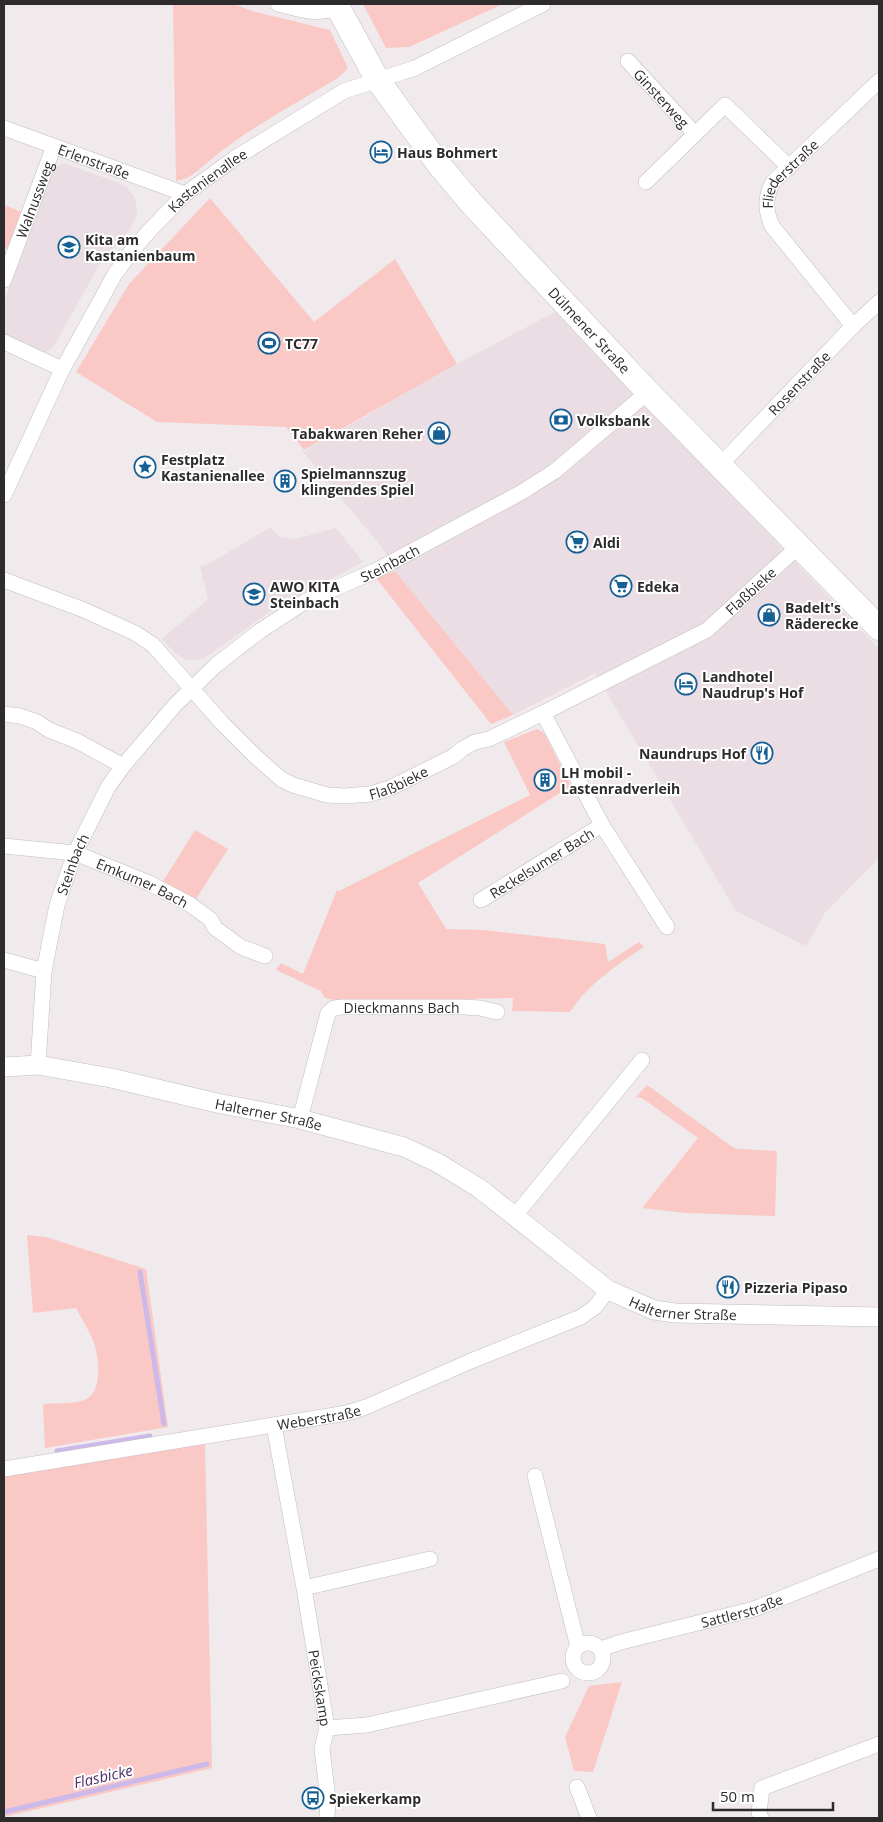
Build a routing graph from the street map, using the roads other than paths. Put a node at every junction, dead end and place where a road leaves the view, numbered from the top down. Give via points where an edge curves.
1 (278, 4) edge
2 (543, 4) edge
3 (337, 6) edge
4 (628, 61) dead end
5 (377, 79) junction
6 (879, 81) edge
7 (4, 128) edge
8 (695, 134) junction
9 (54, 146) junction
10 (789, 167) junction
11 (646, 182) dead end
12 (185, 194) junction
13 (4, 280) edge
14 (879, 302) edge
15 (854, 326) junction
16 (4, 342) edge
17 (62, 369) junction
18 (648, 392) junction
19 (720, 465) junction
20 (4, 494) edge
21 (799, 546) junction
22 (4, 580) edge
23 (879, 628) edge
24 (192, 689) junction
25 (543, 713) junction
26 (4, 714) edge
27 (123, 766) junction
28 (602, 825) junction
29 (4, 846) edge
30 (75, 854) junction
31 (481, 900) dead end
32 (667, 927) dead end
33 (265, 956) dead end
34 (4, 960) edge
35 (44, 971) junction
36 (496, 1012) dead end
37 (642, 1060) dead end
38 (38, 1066) junction
39 (4, 1067) edge
40 (300, 1119) junction
41 (514, 1217) junction
42 (608, 1290) junction
43 (879, 1317) edge
44 (274, 1426) junction
45 (4, 1469) edge
46 (535, 1476) dead end
47 (430, 1559) dead end
48 (879, 1559) edge
49 (304, 1588) junction
50 (578, 1647) junction
51 (601, 1649) junction
52 (562, 1681) dead end
53 (327, 1728) junction
54 (879, 1744) edge
55 (577, 1788) dead end
56 (327, 1818) edge
57 (589, 1818) edge
58 (761, 1818) edge

1 - 3 street via 310,12 325,12
2 - 5 street, Kastanienallee via 415,68
3 - 5 main road, Dülmener Straße
4 - 8 street, Ginsterweg
5 - 12 street, Kastanienallee via 344,91 235,158
5 - 18 main road, Dülmener Straße via 472,204
6 - 10 street, Fliederstraße
7 - 9 street, Erlenstraße
8 - 10 street, Ginsterweg via 725,105
8 - 11 street, Ginsterweg
9 - 12 street, Erlenstraße
9 - 13 street, Walnussweg
10 - 15 street, Fliederstraße via 773,182 766,199 772,226
12 - 17 street, Kastanienallee via 150,230 115,274
14 - 15 street, Rosenstraße
15 - 19 street, Rosenstraße
16 - 17 street
17 - 20 street, Kastanienallee
18 - 19 main road, Dülmener Straße
18 - 24 street, Steinbach via 555,471 375,571 306,601 241,645
19 - 21 main road, Dülmener Straße
21 - 23 main road, Dülmener Straße
21 - 25 street, Flaßbieke via 707,630
22 - 24 street, Flaßbieke via 135,632 153,645
24 - 25 street, Flaßbieke via 248,749 281,778 310,791 344,796 390,788 475,742
24 - 27 street, Steinbach
25 - 28 street, Reckelsumer Bach
26 - 27 street via 37,722
27 - 30 street, Steinbach via 108,787
28 - 31 street, Reckelsumer Bach
28 - 32 street, Reckelsumer Bach
29 - 30 street, Emkumer Bach
30 - 33 street, Emkumer Bach via 149,883 191,905 241,948
30 - 35 street, Steinbach via 57,905
34 - 35 street
35 - 38 street, Steinbach
36 - 40 street, Dieckmanns Bach via 464,1007 342,1007 330,1010
37 - 41 street
38 - 39 street, Halterner Straße
38 - 40 street, Halterner Straße via 112,1078
40 - 41 street, Halterner Straße via 422,1154 479,1188
41 - 42 street, Halterner Straße
42 - 43 street, Halterner Straße via 654,1310 675,1313
42 - 44 street, Weberstraße via 595,1307 581,1317 366,1407
44 - 45 street, Weberstraße
44 - 49 street, Peickskamp
46 - 50 street
47 - 49 street
48 - 51 street, Sattlerstraße via 754,1609
49 - 53 street, Peickskamp
50 - 51 street, Sattlerstraße via 585,1643
50 - 51 street via 573,1655 574,1664 579,1671 588,1674 602,1666 604,1657
52 - 53 street via 368,1725
53 - 56 street, Peickskamp via 322,1750
54 - 58 street via 762,1788
55 - 57 street

